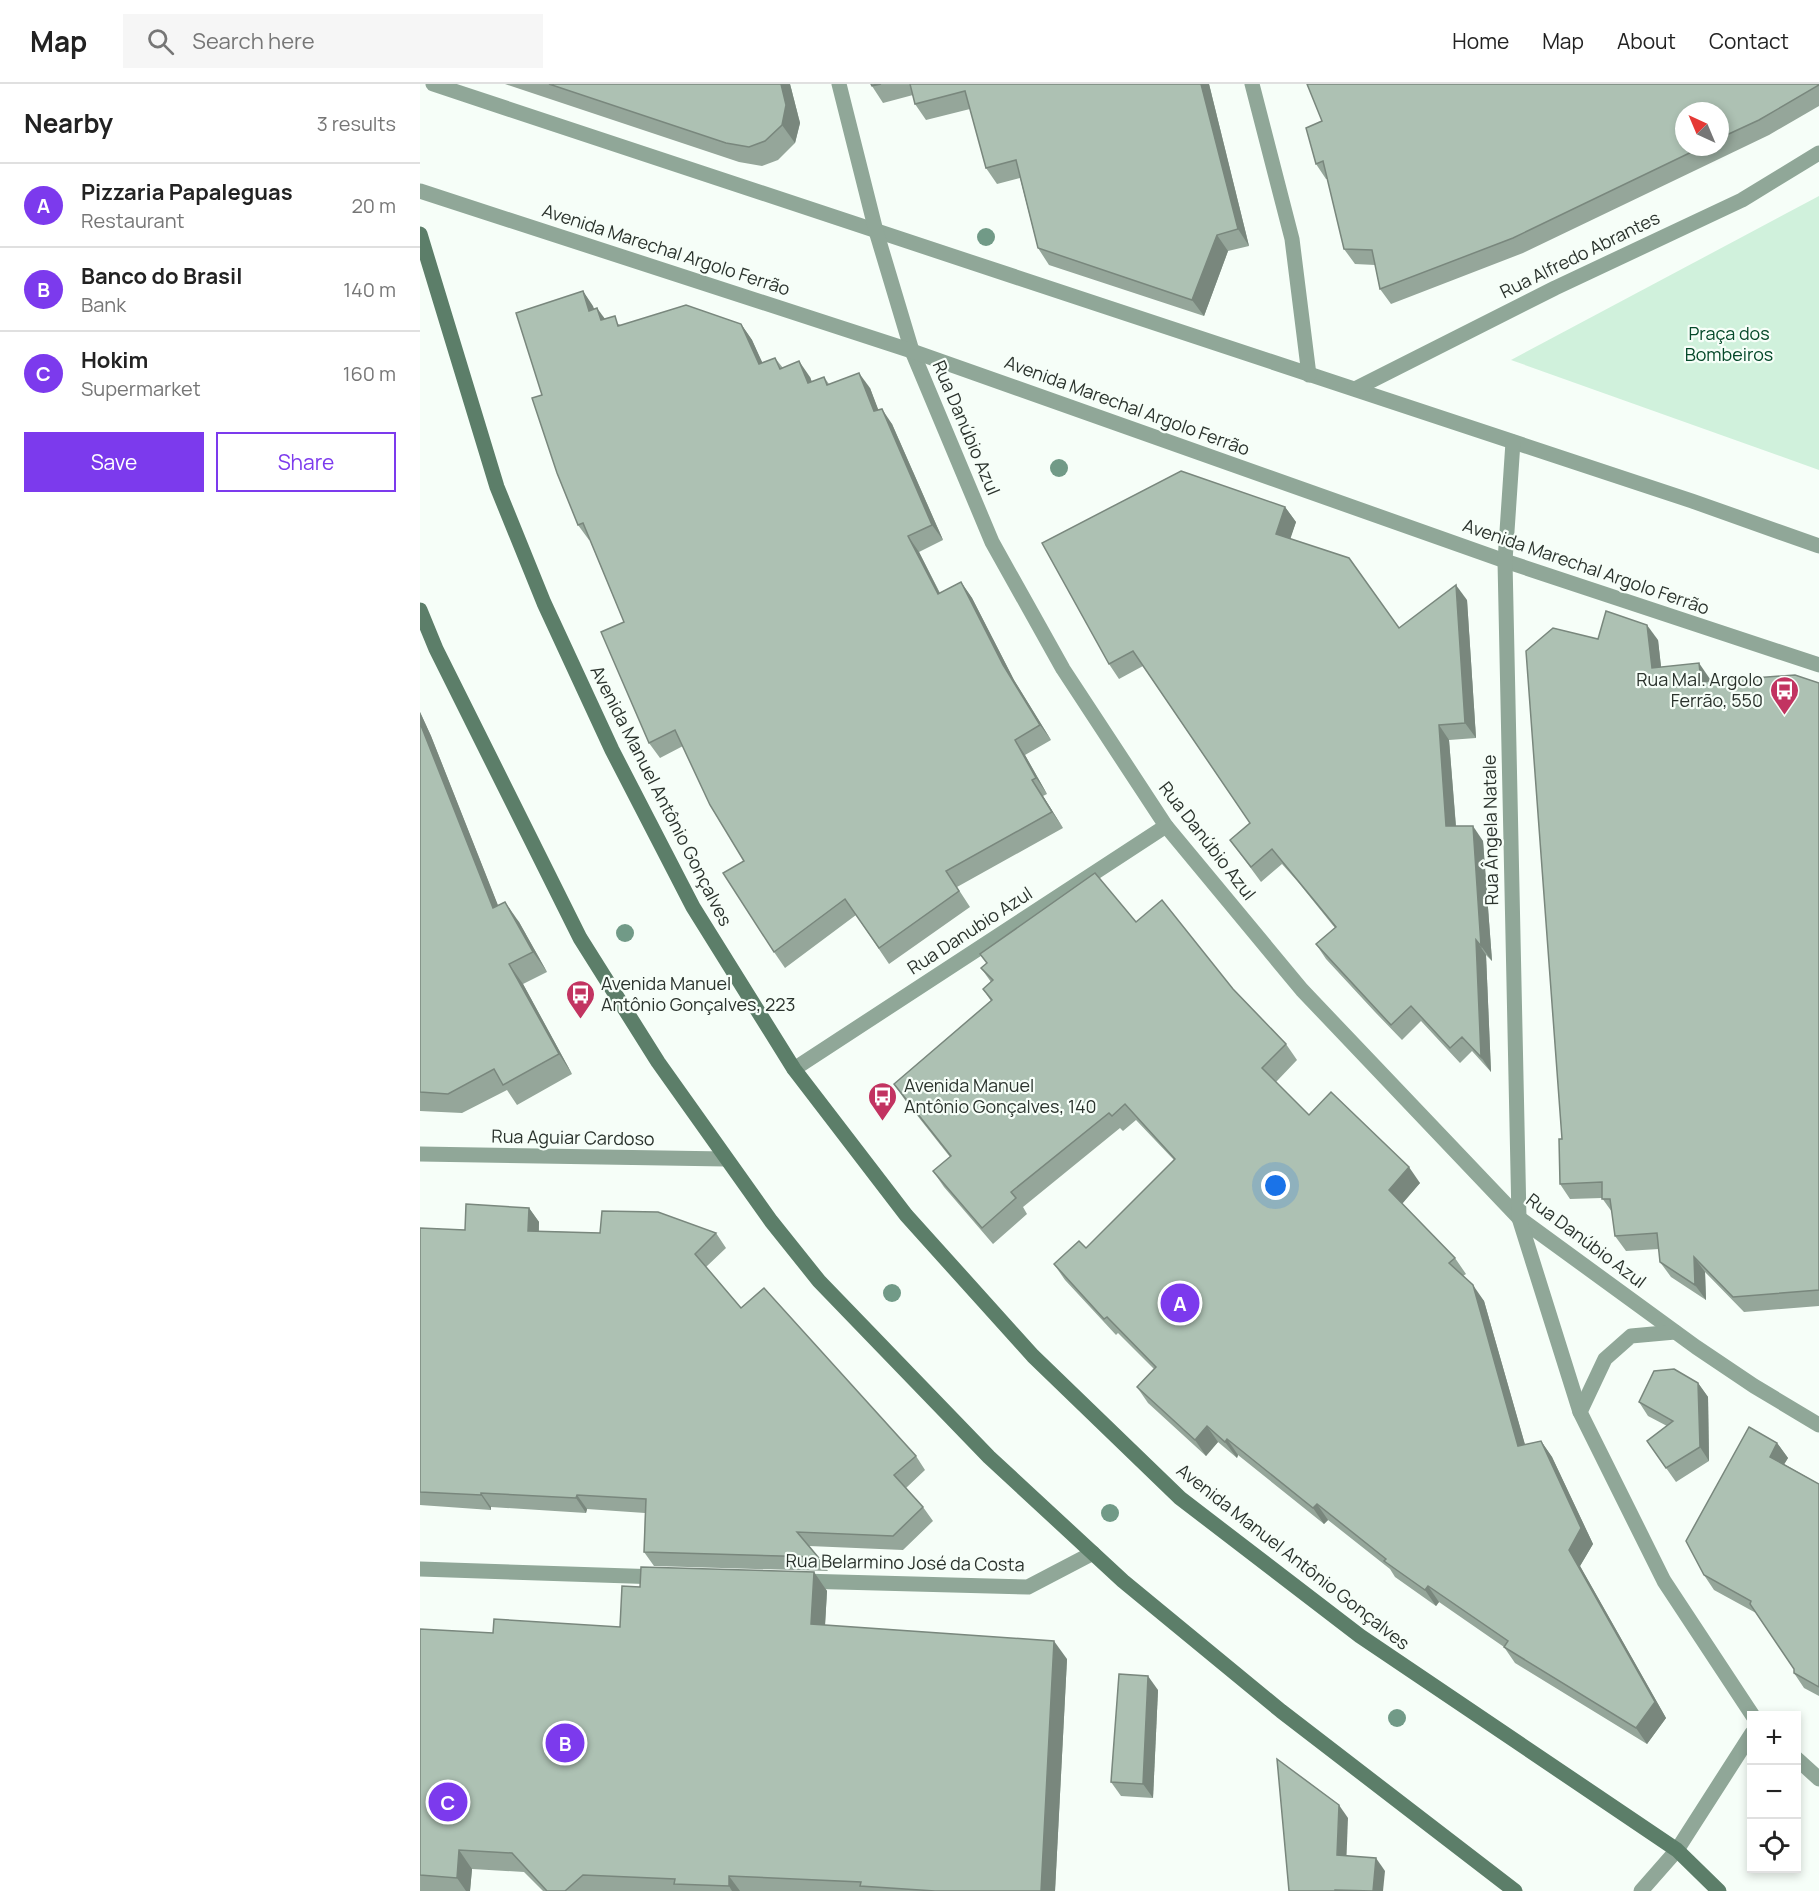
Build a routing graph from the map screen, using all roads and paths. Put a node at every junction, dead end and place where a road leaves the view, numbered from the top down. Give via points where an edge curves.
1 (433, 84) edge
2 (839, 84) edge
3 (1252, 84) edge
4 (1819, 153) edge
5 (420, 191) edge
6 (876, 231) junction
7 (420, 234) edge
8 (912, 351) junction
9 (1309, 375) junction
10 (1355, 389) junction
11 (1513, 442) junction
12 (1819, 546) edge
13 (1505, 561) junction
14 (420, 610) edge
15 (1819, 665) edge
16 (1166, 826) junction
17 (794, 1068) junction
18 (420, 1155) edge
19 (726, 1159) junction
20 (1519, 1218) junction
21 (1675, 1332) junction
22 (1580, 1412) junction
23 (1819, 1425) edge
24 (1093, 1553) junction
25 (420, 1569) edge
26 (674, 1578) edge
27 (790, 1581) edge
28 (1750, 1711) edge
29 (1747, 1741) edge
30 (1801, 1762) edge
31 (1819, 1779) edge
32 (1677, 1850) junction
33 (1515, 1891) edge
34 (1641, 1891) edge
35 (1719, 1891) edge

1 - 6 street
2 - 6 street, Rua Danúbio Azul
3 - 9 street via 1292,239
4 - 10 street, Rua Alfredo Abrantes via 1742,200
5 - 8 street, Avenida Marechal Argolo Ferrão
6 - 8 street, Rua Danúbio Azul
6 - 9 street
7 - 17 main road, Avenida Manuel Antônio Gonçalves via 497,487 544,603 612,750 693,907
8 - 13 street, Avenida Marechal Argolo Ferrão
8 - 16 street, Rua Danúbio Azul via 992,542 1063,669
9 - 10 street
10 - 11 street
11 - 12 street
11 - 13 street, Rua Ângela Natale
13 - 15 street, Avenida Marechal Argolo Ferrão
13 - 20 street, Rua Ângela Natale
14 - 19 main road via 580,938 657,1062
16 - 17 street, Rua Danubio Azul
16 - 20 street, Rua Danúbio Azul via 1302,990
17 - 32 main road, Avenida Manuel Antônio Gonçalves via 906,1215 1034,1356 1180,1498 1359,1636
18 - 19 street, Rua Aguiar Cardoso
19 - 24 main road via 819,1281 989,1457
20 - 21 street, Rua Danúbio Azul
20 - 22 street
21 - 22 street via 1631,1336 1605,1359
21 - 23 street, Rua Danúbio Azul
22 - 28 street via 1664,1581
24 - 27 street, Rua Belarmino José da Costa via 1028,1587
24 - 33 main road via 1281,1710
25 - 26 street
29 - 32 street
30 - 31 street
32 - 34 street
32 - 35 main road, Avenida Manuel Antônio Gonçalves

